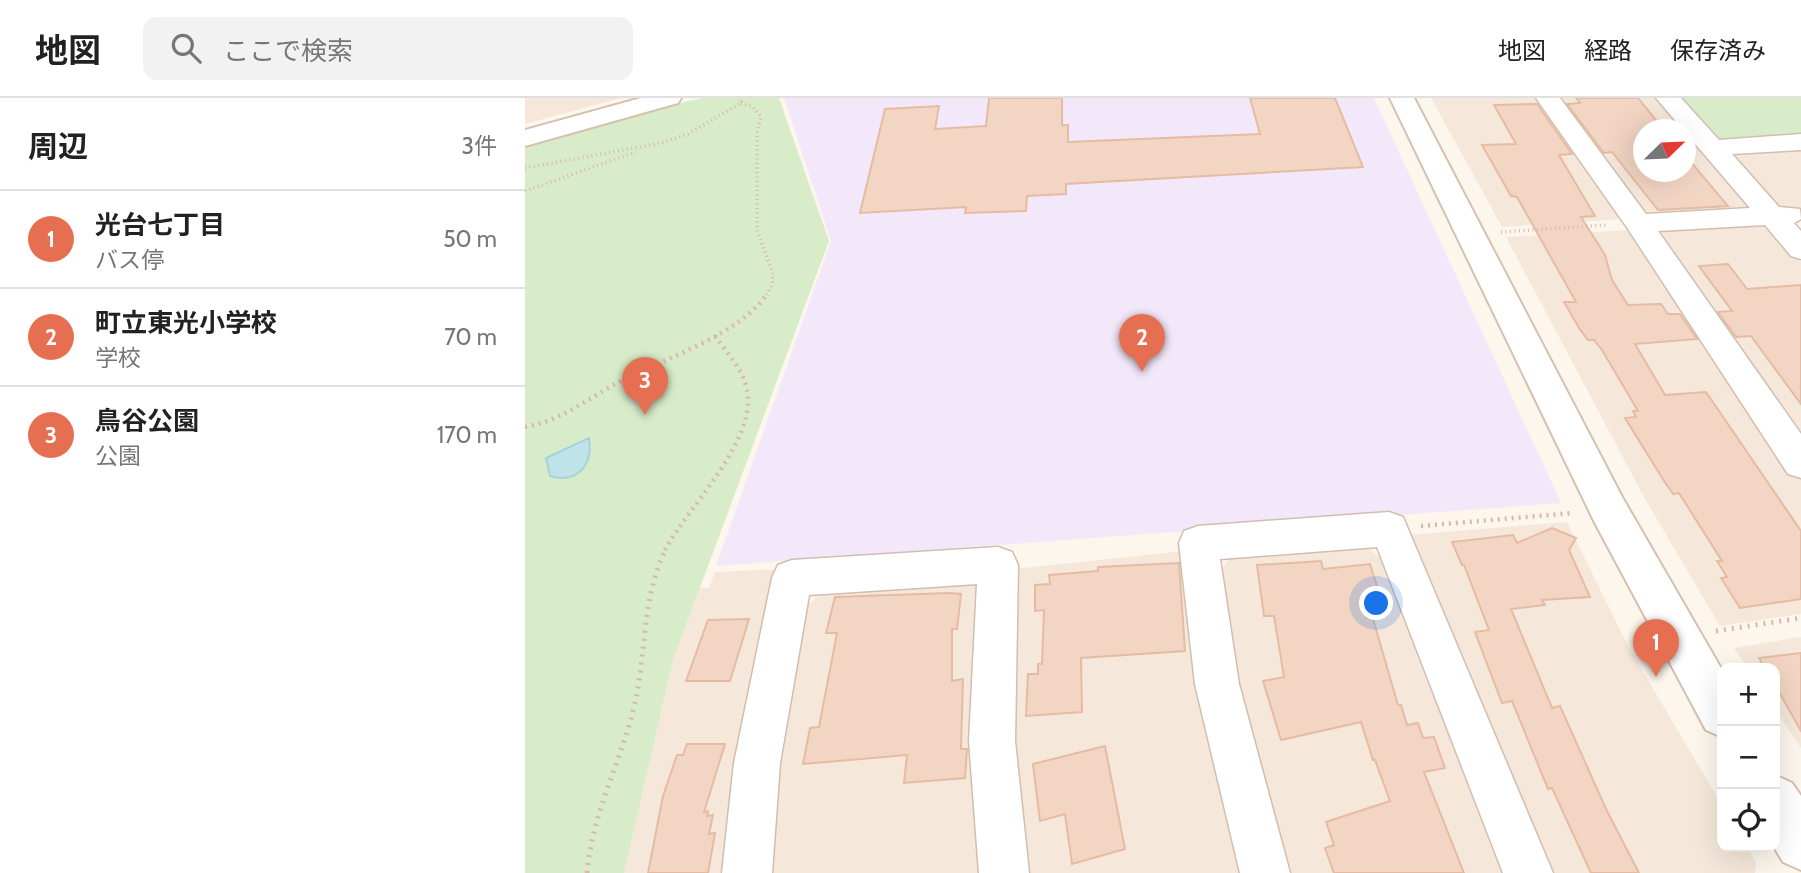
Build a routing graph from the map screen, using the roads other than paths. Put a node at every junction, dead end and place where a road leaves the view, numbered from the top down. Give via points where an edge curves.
1 (669, 98) edge
2 (1402, 98) edge
3 (1548, 98) edge
4 (1668, 98) edge
5 (525, 138) edge
6 (1801, 142) edge
7 (1712, 148) junction
8 (1801, 215) edge
9 (1772, 216) junction
10 (1638, 223) junction
11 (1801, 249) edge
12 (1801, 463) edge
13 (1717, 705) edge
14 (1780, 808) edge
15 (1801, 844) edge
16 (747, 873) edge
17 (1004, 873) edge
18 (1265, 873) edge
19 (1528, 873) edge

1 - 5 street
2 - 13 street via 1608,509
3 - 10 street
4 - 7 street
6 - 7 street
7 - 9 street
8 - 9 street
9 - 10 street
9 - 11 street
10 - 12 street
14 - 15 street
16 - 17 street via 757,763 792,578 998,565 992,741
18 - 19 street via 1217,684 1198,543 1389,529

